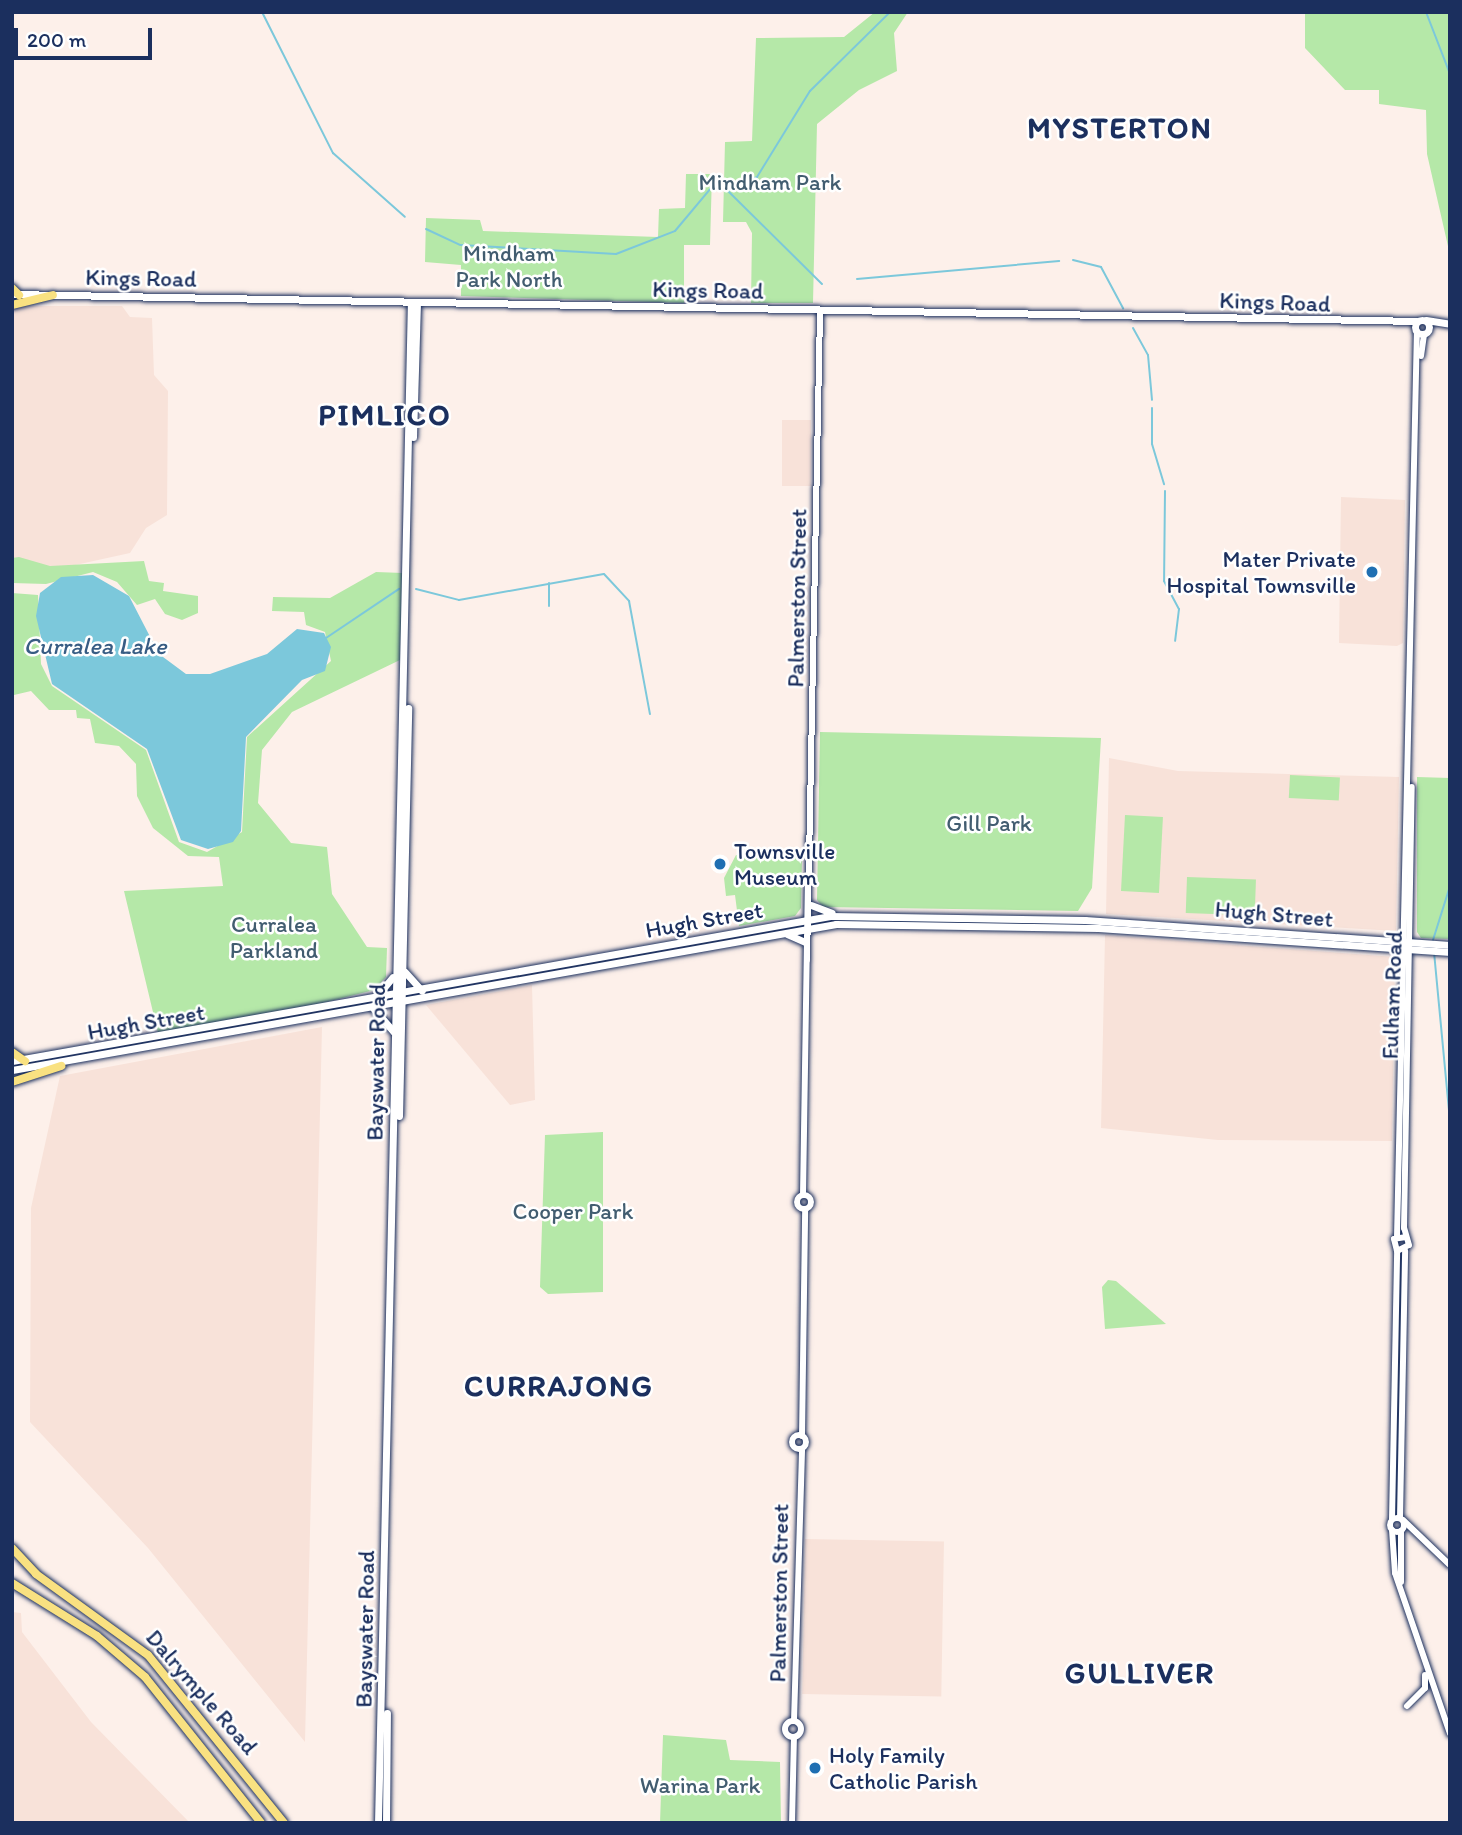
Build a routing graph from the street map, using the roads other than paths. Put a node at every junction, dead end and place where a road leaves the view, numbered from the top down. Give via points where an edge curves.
1 (15, 292) edge
2 (53, 295) junction
3 (414, 302) junction
4 (12, 305) edge
5 (820, 312) junction
6 (1448, 325) edge
7 (1421, 328) junction
8 (809, 885) junction
9 (811, 905) junction
10 (838, 916) junction
11 (808, 925) junction
12 (782, 933) junction
13 (805, 942) junction
14 (1450, 945) edge
15 (1407, 947) junction
16 (1425, 948) junction
17 (1450, 952) edge
18 (807, 960) junction
19 (400, 967) junction
20 (422, 995) junction
21 (399, 999) junction
22 (371, 1004) junction
23 (402, 1023) junction
24 (395, 1033) junction
25 (12, 1052) edge
26 (12, 1061) edge
27 (25, 1061) junction
28 (61, 1066) junction
29 (12, 1070) edge
30 (12, 1082) edge
31 (1397, 1237) junction
32 (1406, 1237) junction
33 (1401, 1251) junction
34 (798, 1436) junction
35 (799, 1448) junction
36 (1397, 1484) junction
37 (1392, 1519) junction
38 (1401, 1519) junction
39 (1392, 1530) junction
40 (1401, 1531) junction
41 (1418, 1532) junction
42 (12, 1548) edge
43 (1450, 1564) edge
44 (12, 1583) edge
45 (12, 1588) edge
46 (1401, 1591) junction
47 (56, 1609) junction
48 (1414, 1633) junction
49 (1406, 1706) dead end
50 (794, 1721) junction
51 (215, 1734) junction
52 (1450, 1734) edge
53 (794, 1737) junction
54 (199, 1744) junction
55 (261, 1823) edge
56 (284, 1823) edge
57 (378, 1823) edge
58 (386, 1823) edge
59 (792, 1823) edge

1 - 2 main road, Kings Road
2 - 3 main road, Kings Road
2 - 4 main road
3 - 5 main road, Kings Road
3 - 19 main road, Bayswater Road
5 - 7 main road, Kings Road
5 - 8 street, Palmerston Street
6 - 7 main road
6 - 7 main road, Kings Road
7 - 15 street, Fulham Road
8 - 9 street, Palmerston Street
8 - 11 street, Palmerston Street
9 - 10 main road
9 - 11 street, Palmerston Street
10 - 11 main road, Hugh Street
10 - 15 main road, Hugh Street via 1085,920
11 - 12 main road, Hugh Street
11 - 13 street, Palmerston Street
11 - 15 main road, Hugh Street via 1098,928
11 - 18 street, Palmerston Street
11 - 20 main road, Hugh Street
12 - 13 main road
12 - 20 main road, Hugh Street
13 - 18 street, Palmerston Street
14 - 16 main road
15 - 16 main road
15 - 31 street, Fulham Road
15 - 32 street, Fulham Road
16 - 17 main road
18 - 34 street, Palmerston Street via 803,1195 811,1202 805,1209
19 - 20 main road
19 - 21 main road, Bayswater Road
19 - 22 main road
20 - 21 main road, Hugh Street
20 - 23 main road
21 - 22 main road, Hugh Street
21 - 23 main road, Bayswater Road
21 - 24 main road, Bayswater Road
22 - 24 main road
22 - 27 main road, Hugh Street
22 - 28 main road, Hugh Street
23 - 58 main road, Bayswater Road
24 - 57 main road, Bayswater Road
25 - 27 main road
26 - 27 main road, Hugh Street
28 - 29 main road, Hugh Street
28 - 30 main road
31 - 32 street
31 - 33 street, Fulham Road
32 - 33 street, Fulham Road
33 - 36 street
34 - 35 street
34 - 35 street
35 - 50 street, Palmerston Street
36 - 37 street
36 - 38 street
37 - 38 street
37 - 39 street
38 - 40 street
38 - 41 street
39 - 40 street
39 - 46 street
40 - 41 street
40 - 46 street
41 - 43 street
42 - 51 main road, Dalrymple Road via 36,1574 148,1655
44 - 47 main road, Dalrymple Road
45 - 47 main road
46 - 48 street
47 - 54 main road, Dalrymple Road via 122,1655
48 - 49 street via 1427,1682
48 - 52 street
50 - 53 street via 801,1729
50 - 53 street via 785,1729
51 - 54 main road
51 - 56 main road, Dalrymple Road
53 - 59 street
54 - 55 main road, Dalrymple Road

